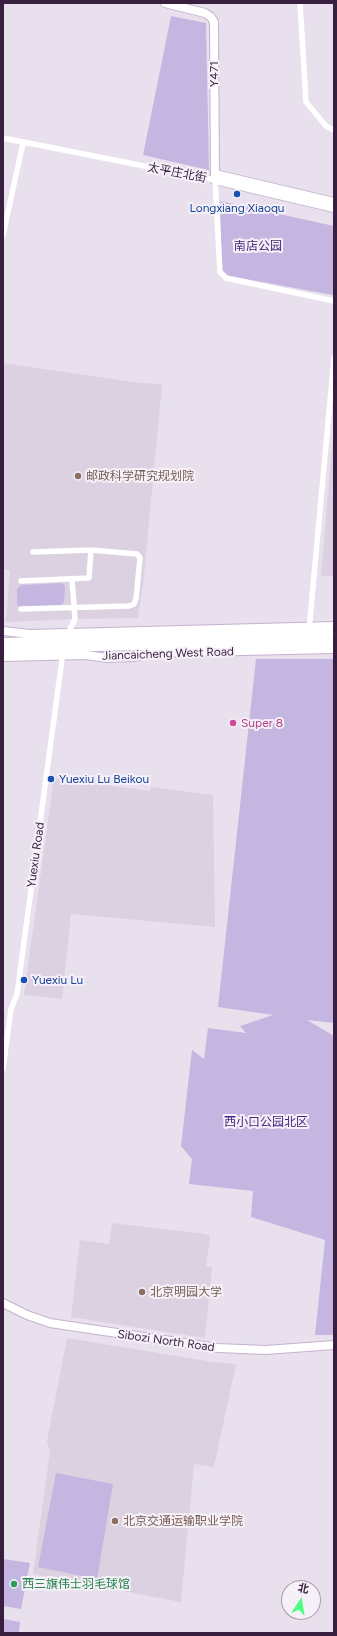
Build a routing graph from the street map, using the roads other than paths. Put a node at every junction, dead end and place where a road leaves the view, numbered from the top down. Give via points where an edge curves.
1 (166, 3) edge
2 (300, 3) edge
3 (334, 130) edge
4 (3, 138) edge
5 (23, 143) junction
6 (215, 177) junction
7 (334, 202) edge
8 (334, 208) edge
9 (3, 235) edge
10 (334, 301) edge
11 (334, 358) edge
12 (91, 550) junction
13 (33, 552) dead end
14 (72, 579) junction
15 (21, 580) dead end
16 (74, 607) junction
17 (21, 610) dead end
18 (334, 626) edge
19 (3, 631) edge
20 (309, 634) junction
21 (334, 634) edge
22 (3, 642) edge
23 (334, 642) edge
24 (65, 644) junction
25 (220, 644) junction
26 (3, 649) edge
27 (334, 649) edge
28 (253, 651) junction
29 (3, 657) edge
30 (3, 1069) edge
31 (3, 1303) edge
32 (334, 1345) edge

1 - 6 street, Y471 via 206,13 214,22
2 - 3 street via 306,102 326,126
4 - 5 street, 太平庄北街
5 - 6 street, 太平庄北街
5 - 9 street
6 - 7 street
6 - 8 street
6 - 10 street, 太平庄北街 via 220,272 226,278
11 - 20 street
12 - 13 street
12 - 14 street via 89,578
12 - 16 street via 137,554 140,558 134,604
14 - 15 street
14 - 16 street, Yuexiu Road
16 - 17 street
16 - 24 street, Yuexiu Road via 75,619
18 - 20 street, Jiancaicheng West Road
19 - 24 street, Jiancaicheng West Road via 30,634
20 - 21 street, Jiancaicheng West Road
20 - 23 street, Jiancaicheng West Road
20 - 24 street, Jiancaicheng West Road
20 - 25 street, Jiancaicheng West Road
22 - 24 street, Jiancaicheng West Road
24 - 25 street, Jiancaicheng West Road
24 - 26 street, Jiancaicheng West Road
24 - 28 street, Jiancaicheng West Road via 86,655 107,658 154,653
24 - 29 street, Jiancaicheng West Road
24 - 30 street, Yuexiu Road via 17,994 11,1009
25 - 28 street
27 - 28 street, Jiancaicheng West Road
31 - 32 street, Sibozi North Road via 50,1323 218,1348 266,1350

